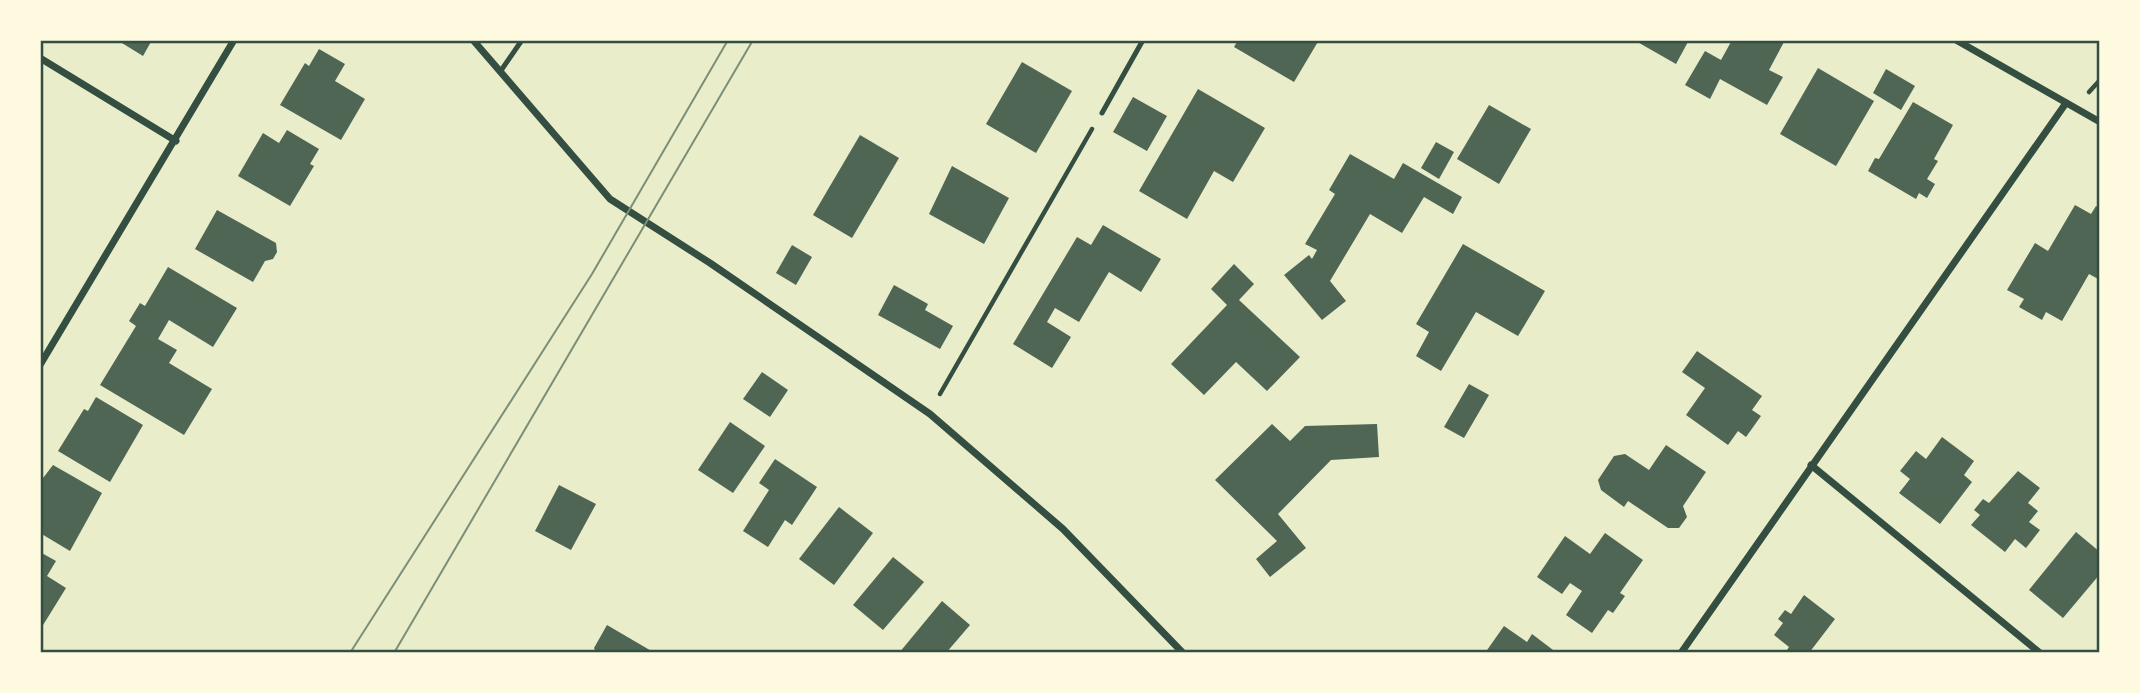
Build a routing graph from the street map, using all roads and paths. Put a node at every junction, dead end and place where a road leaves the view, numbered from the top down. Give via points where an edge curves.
1 (234, 40) edge
2 (473, 40) edge
3 (522, 40) edge
4 (1143, 40) edge
5 (1956, 40) edge
6 (40, 58) edge
7 (500, 72) junction
8 (2066, 103) junction
9 (1102, 113) joint
10 (2100, 122) edge
11 (176, 141) junction
12 (40, 365) edge
13 (930, 414) junction
14 (1811, 465) junction
15 (1183, 653) edge
16 (1681, 653) edge
17 (2040, 653) edge

1 - 11 street
2 - 7 street
3 - 7 lane
4 - 9 lane
5 - 8 street
6 - 11 street
7 - 13 street via 610,199
8 - 10 street
8 - 14 street
9 - 13 path
11 - 12 street
13 - 15 street via 1063,528
14 - 16 street
14 - 17 street

